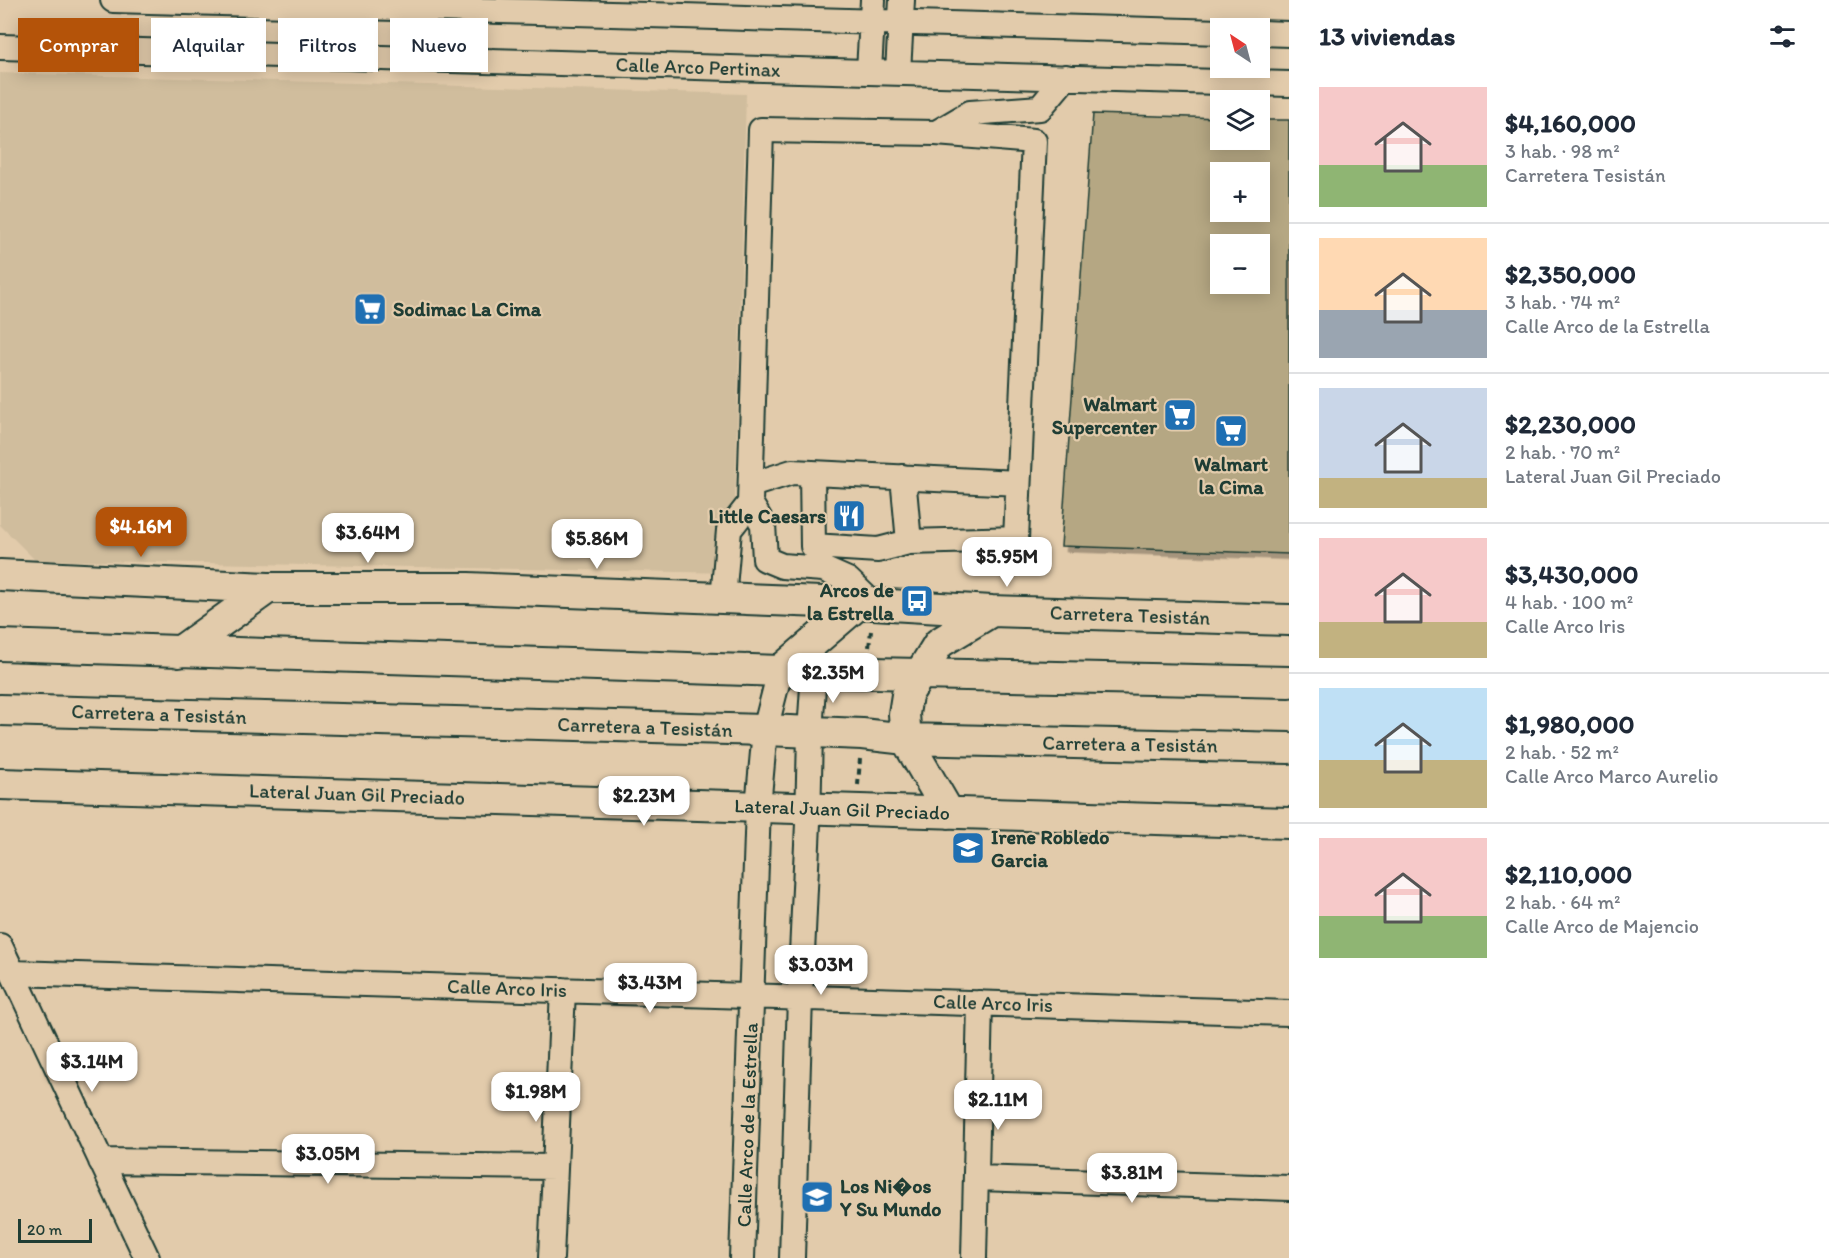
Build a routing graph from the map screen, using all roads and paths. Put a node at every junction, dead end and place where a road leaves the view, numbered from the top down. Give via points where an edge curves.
1 (113, 0) edge
2 (873, 10) edge
3 (901, 11) edge
4 (1210, 31) edge
5 (1270, 33) edge
6 (1289, 34) edge
7 (0, 47) edge
8 (869, 71) junction
9 (898, 72) junction
10 (1066, 77) junction
11 (1289, 84) edge
12 (936, 133) junction
13 (812, 473) junction
14 (903, 477) junction
15 (1018, 483) junction
16 (750, 494) junction
17 (909, 542) junction
18 (4, 573) edge
19 (268, 588) junction
20 (723, 598) junction
21 (866, 604) junction
22 (992, 611) junction
23 (1289, 620) edge
24 (0, 636) edge
25 (0, 645) edge
26 (41, 646) junction
27 (178, 652) junction
28 (780, 671) junction
29 (814, 671) junction
30 (919, 674) junction
31 (1289, 682) edge
32 (0, 710) edge
33 (765, 730) junction
34 (810, 733) junction
35 (906, 738) junction
36 (1289, 748) edge
37 (0, 784) edge
38 (758, 807) junction
39 (807, 808) junction
40 (949, 813) junction
41 (1289, 823) edge
42 (0, 946) edge
43 (13, 973) junction
44 (563, 990) junction
45 (752, 996) junction
46 (800, 997) junction
47 (980, 1003) junction
48 (1289, 1012) edge
49 (101, 1161) junction
50 (555, 1167) junction
51 (976, 1178) junction
52 (1289, 1188) edge
53 (147, 1258) edge
54 (551, 1258) edge
55 (742, 1258) edge
56 (792, 1258) edge
57 (974, 1258) edge

1 - 2 street via 715,18
2 - 3 street
2 - 8 street
3 - 4 street
3 - 9 street
5 - 6 street
7 - 8 street, Calle Arco Pertinax
8 - 9 street, Calle Arco Pertinax
9 - 10 street, Calle Arco Pertinax
10 - 11 street, Calle Arco Pertinax
10 - 12 street via 1040,108 970,114
12 - 15 street via 1034,141
12 - 16 street via 761,130
13 - 14 street
13 - 16 street via 792,472
13 - 17 street via 813,546 878,550
14 - 15 street
14 - 17 street
15 - 17 street via 1016,539
16 - 20 street via 729,530
16 - 21 street via 763,524 765,559 782,566 823,569 848,580
18 - 19 main road, Carretera Tesistán
19 - 20 main road, Carretera Tesistán via 468,588
19 - 27 main road
20 - 21 main road, Carretera Tesistán
21 - 22 main road, Carretera Tesistán
21 - 28 main road
22 - 23 main road, Carretera Tesistán
22 - 30 main road via 939,643
24 - 26 main road
25 - 26 main road
26 - 27 main road
27 - 28 main road
28 - 29 main road
28 - 33 street, Calle Arco de la Estrella
29 - 30 main road
29 - 34 street
30 - 31 main road
30 - 35 main road via 907,695
32 - 33 main road, Carretera a Tesistán
33 - 34 main road, Carretera a Tesistán
33 - 38 street, Calle Arco de la Estrella
34 - 35 main road, Carretera a Tesistán
34 - 39 street
35 - 36 main road, Carretera a Tesistán
35 - 40 main road
37 - 38 main road, Lateral Juan Gil Preciado
38 - 39 main road, Lateral Juan Gil Preciado
38 - 45 street, Calle Arco de la Estrella
39 - 40 main road, Lateral Juan Gil Preciado
39 - 46 street
40 - 41 main road, Lateral Juan Gil Preciado
42 - 43 street
43 - 44 street, Calle Arco Iris
43 - 49 street
44 - 45 street, Calle Arco Iris
44 - 50 street
45 - 46 street, Calle Arco Iris
45 - 55 street, Calle Arco de la Estrella
46 - 47 street, Calle Arco Iris
46 - 56 street
47 - 48 street, Calle Arco Iris
47 - 51 street
49 - 50 street
49 - 53 street
50 - 54 street
51 - 52 street
51 - 57 street

